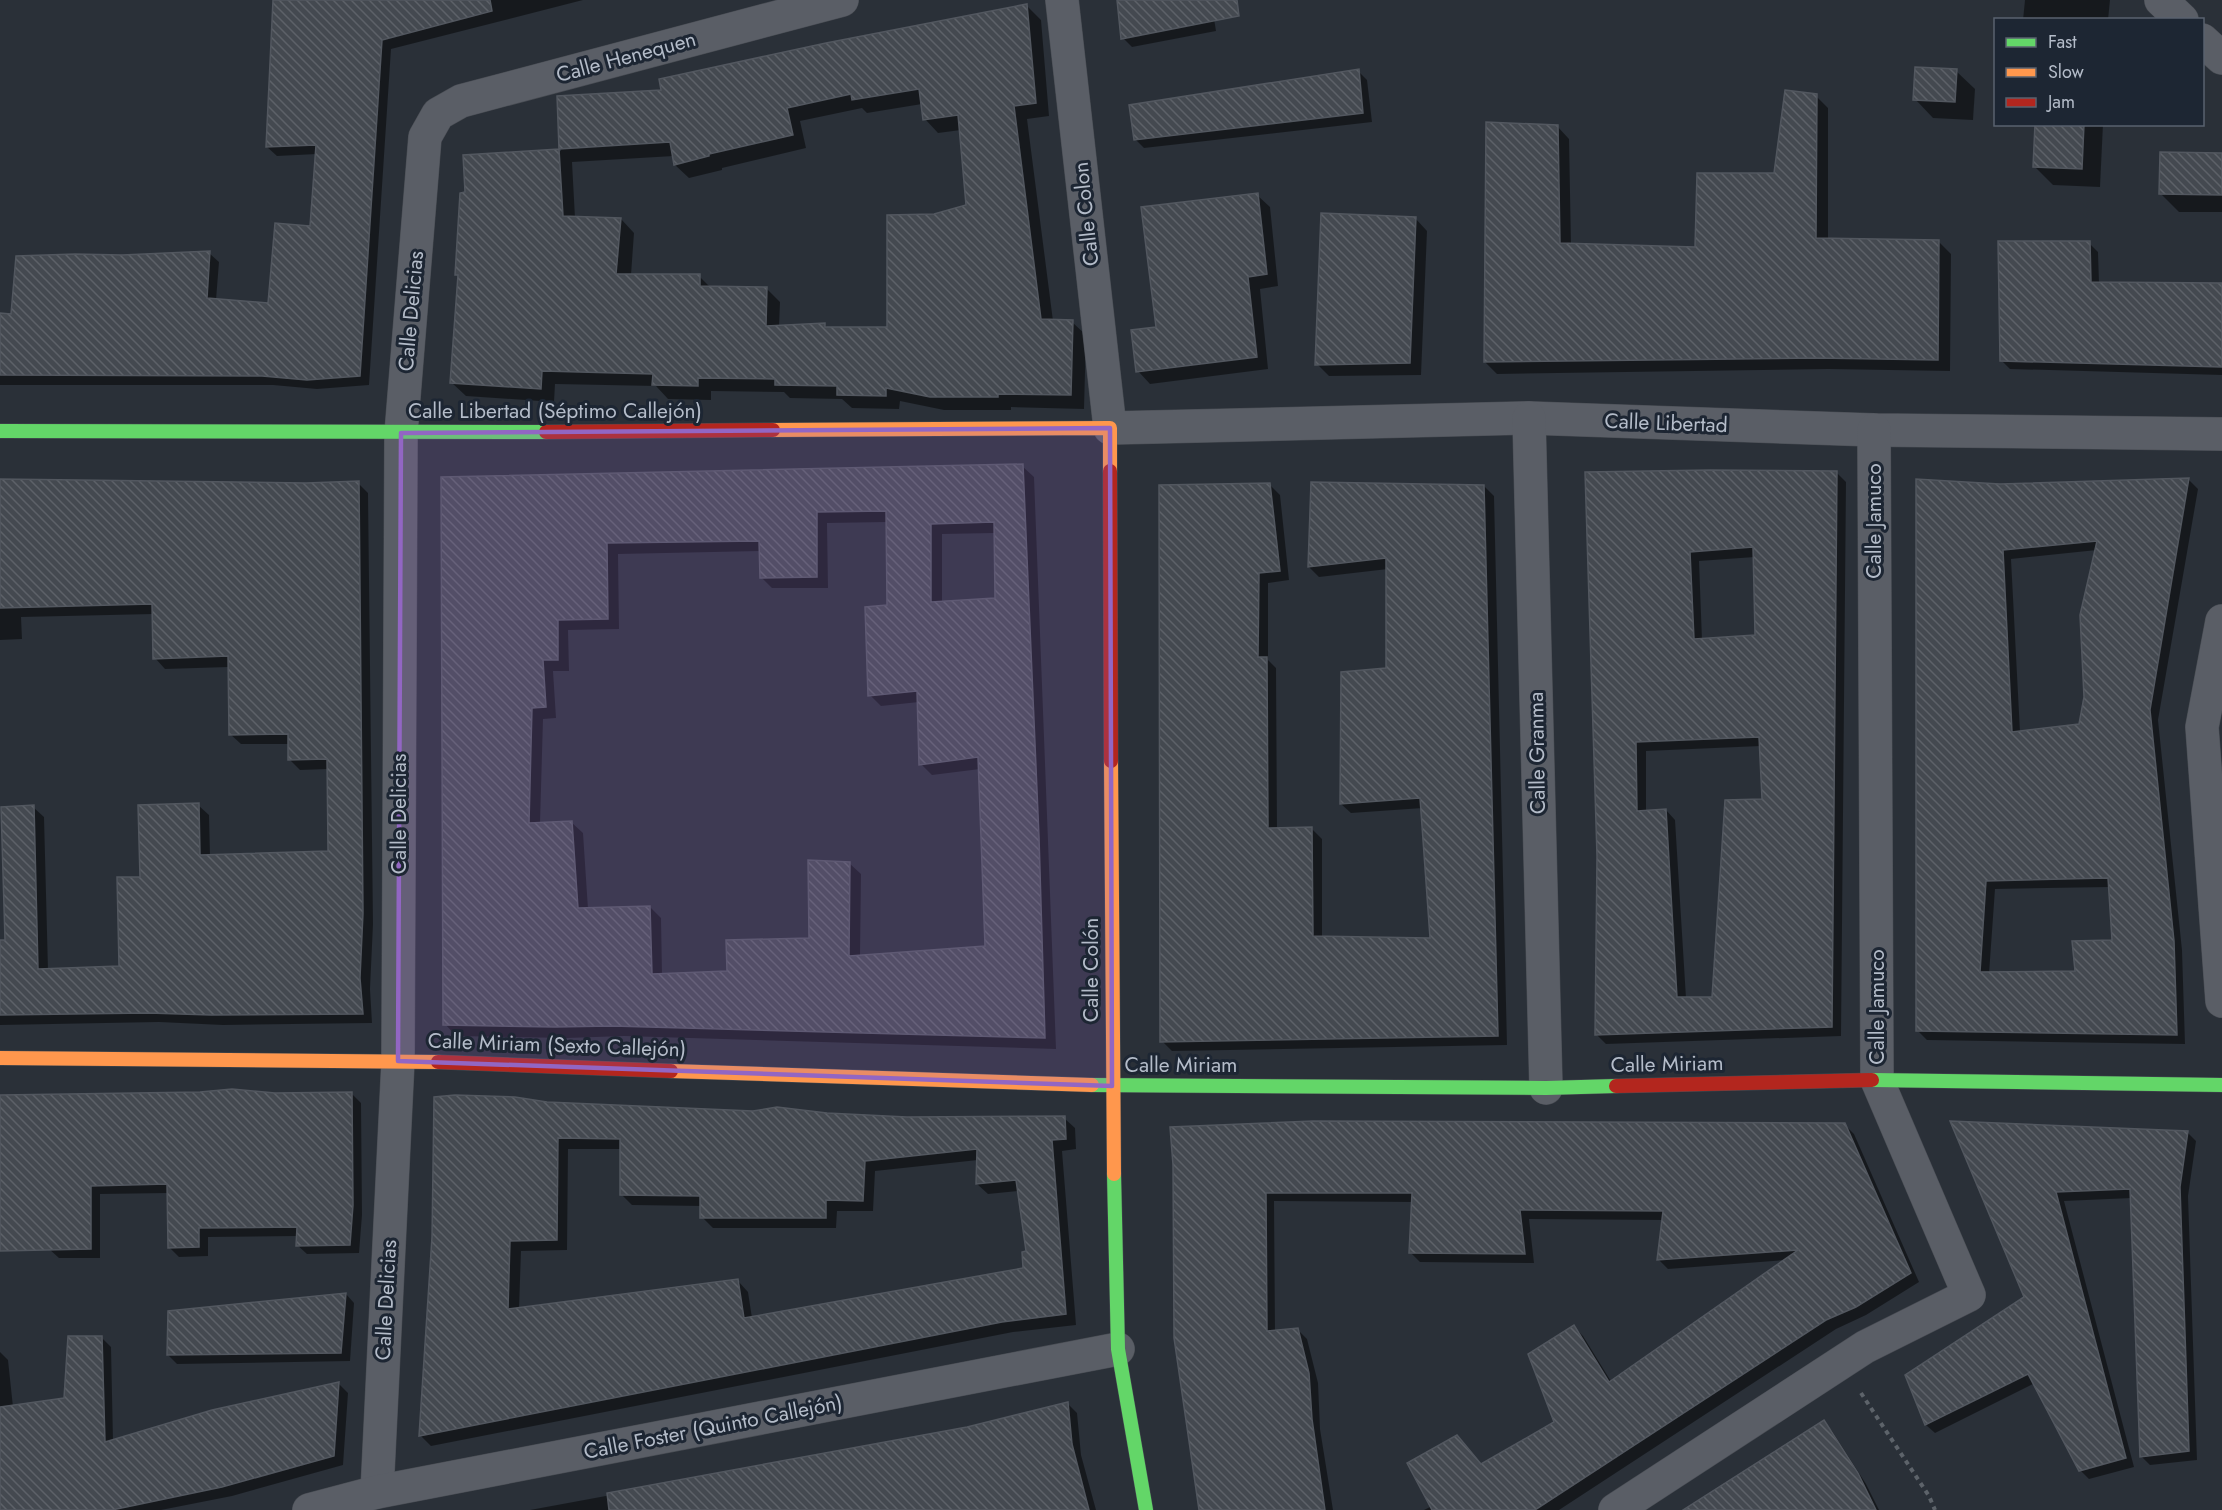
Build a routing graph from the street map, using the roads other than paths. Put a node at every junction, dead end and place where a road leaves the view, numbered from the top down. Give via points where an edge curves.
1 (842, 0) edge
2 (1062, 0) edge
3 (2161, 0) edge
4 (2179, 18) edge
5 (2204, 42) edge
6 (2222, 58) edge
7 (425, 137) joint
8 (1529, 418) junction
9 (1110, 428) junction
10 (1874, 430) junction
11 (0, 431) edge
12 (401, 433) junction
13 (2222, 434) edge
14 (2222, 621) edge
15 (2222, 1001) edge
16 (0, 1058) edge
17 (398, 1061) junction
18 (1877, 1080) junction
19 (2222, 1085) edge
20 (1112, 1086) junction
21 (1545, 1088) junction
22 (1118, 1349) junction
23 (377, 1492) junction
24 (309, 1510) edge
25 (1146, 1510) edge
26 (1615, 1510) edge

1 - 7 street, Calle Henequen via 461,101 438,114
2 - 9 street, Calle Colon
3 - 4 street
5 - 6 street
7 - 12 street, Calle Delicias
8 - 9 street, Calle Libertad
8 - 10 street, Calle Libertad
8 - 21 street, Calle Granma
9 - 12 street, Calle Libertad (Séptimo Callejón)
9 - 20 street, Calle Colón
10 - 13 street, Calle Libertad
10 - 18 street, Calle Jamuco
11 - 12 street, Calle Libertad (Séptimo Callejón)
12 - 17 street, Calle Delicias
14 - 15 street via 2202,727
16 - 17 street, Calle Miriam (Sexto Callejón)
17 - 20 street, Calle Miriam (Sexto Callejón)
17 - 23 street, Calle Delicias
18 - 19 street, Calle Miriam
18 - 21 street, Calle Miriam
18 - 26 street, Calle Jamuco via 1969,1295 1865,1347
20 - 21 street, Calle Miriam
20 - 22 street, Calle Colón
22 - 23 street, Calle Foster (Quinto Callejón)
22 - 25 street, Calle Colón
23 - 24 street, Calle Foster (Quinto Callejón)

